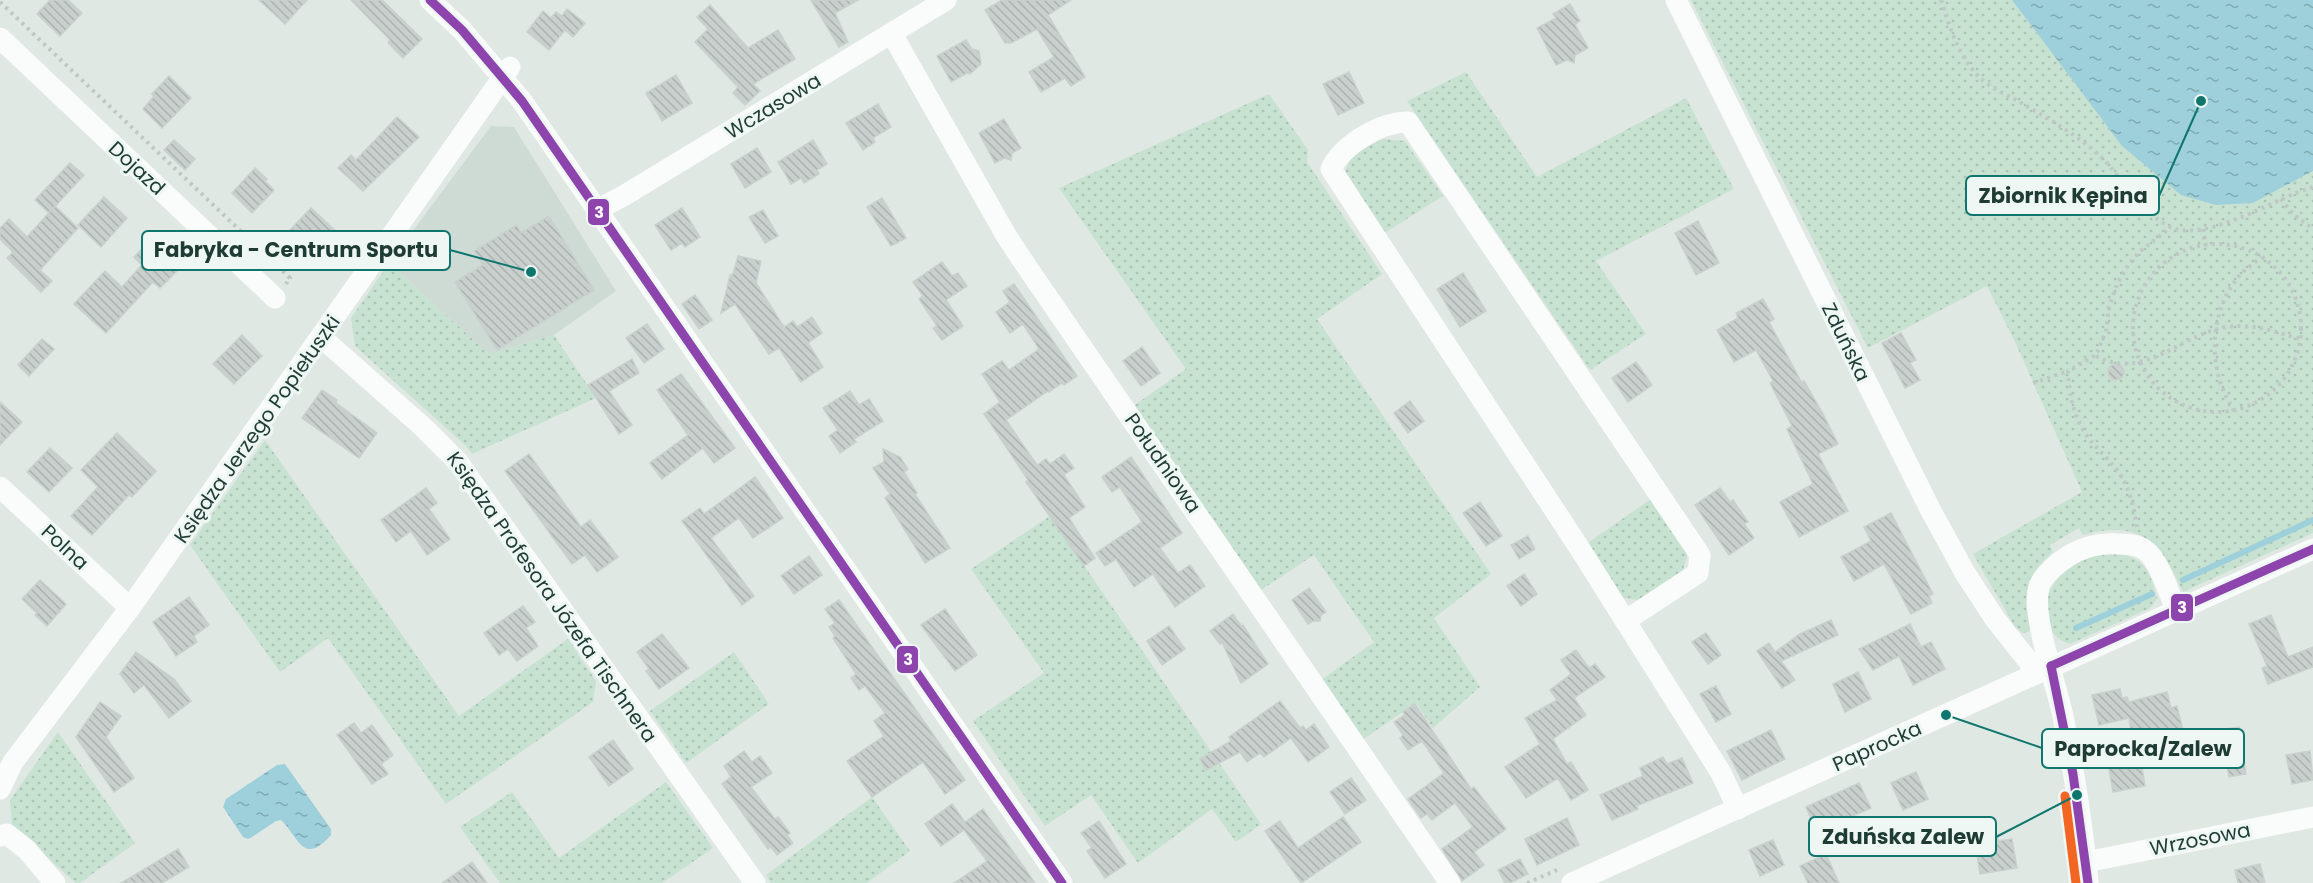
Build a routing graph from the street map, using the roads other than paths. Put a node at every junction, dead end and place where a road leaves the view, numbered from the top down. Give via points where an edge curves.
1 (430, 0) edge
2 (946, 0) edge
3 (1676, 0) edge
4 (892, 34) junction
5 (0, 38) edge
6 (507, 71) junction
7 (597, 210) junction
8 (275, 298) road end
9 (321, 337) junction
10 (2, 492) edge
11 (2313, 549) edge
12 (130, 608) junction
13 (2176, 610) junction
14 (1625, 621) junction
15 (2044, 669) junction
16 (0, 789) edge
17 (1738, 809) junction
18 (2313, 817) edge
19 (2, 829) edge
20 (2086, 862) junction
21 (55, 883) edge
22 (755, 883) edge
23 (1062, 883) edge
24 (1450, 883) edge
25 (1572, 883) edge
26 (2088, 883) edge

1 - 6 street
2 - 4 street, Wczasowa
3 - 15 street, Zduńska via 1965,573 1995,619
4 - 7 street, Wczasowa
4 - 24 street, Południowa via 1007,237
5 - 8 street, Dojazd
6 - 7 street via 522,101
6 - 9 street, Księdza Jerzego Popiełuszki
7 - 23 street
9 - 12 street, Księdza Jerzego Popiełuszki
9 - 22 street, Księdza Profesora Józefa Tischnera via 458,462
10 - 12 street, Polna
11 - 13 street, Paprocka
12 - 16 street, Księdza Jerzego Popiełuszki via 13,762
13 - 15 street, Paprocka
13 - 15 street via 2153,559 2144,549 2101,543 2087,546 2053,568 2039,584 2036,605
14 - 14 street via 1331,169 1358,139 1394,122 1408,122 1700,555 1698,573
14 - 17 street via 1721,773
15 - 17 street, Paprocka
15 - 20 street, Zduńska via 2069,751
17 - 25 street, Paprocka
18 - 20 street, Wrzosowa
19 - 21 street via 27,850
20 - 26 street, Zduńska

